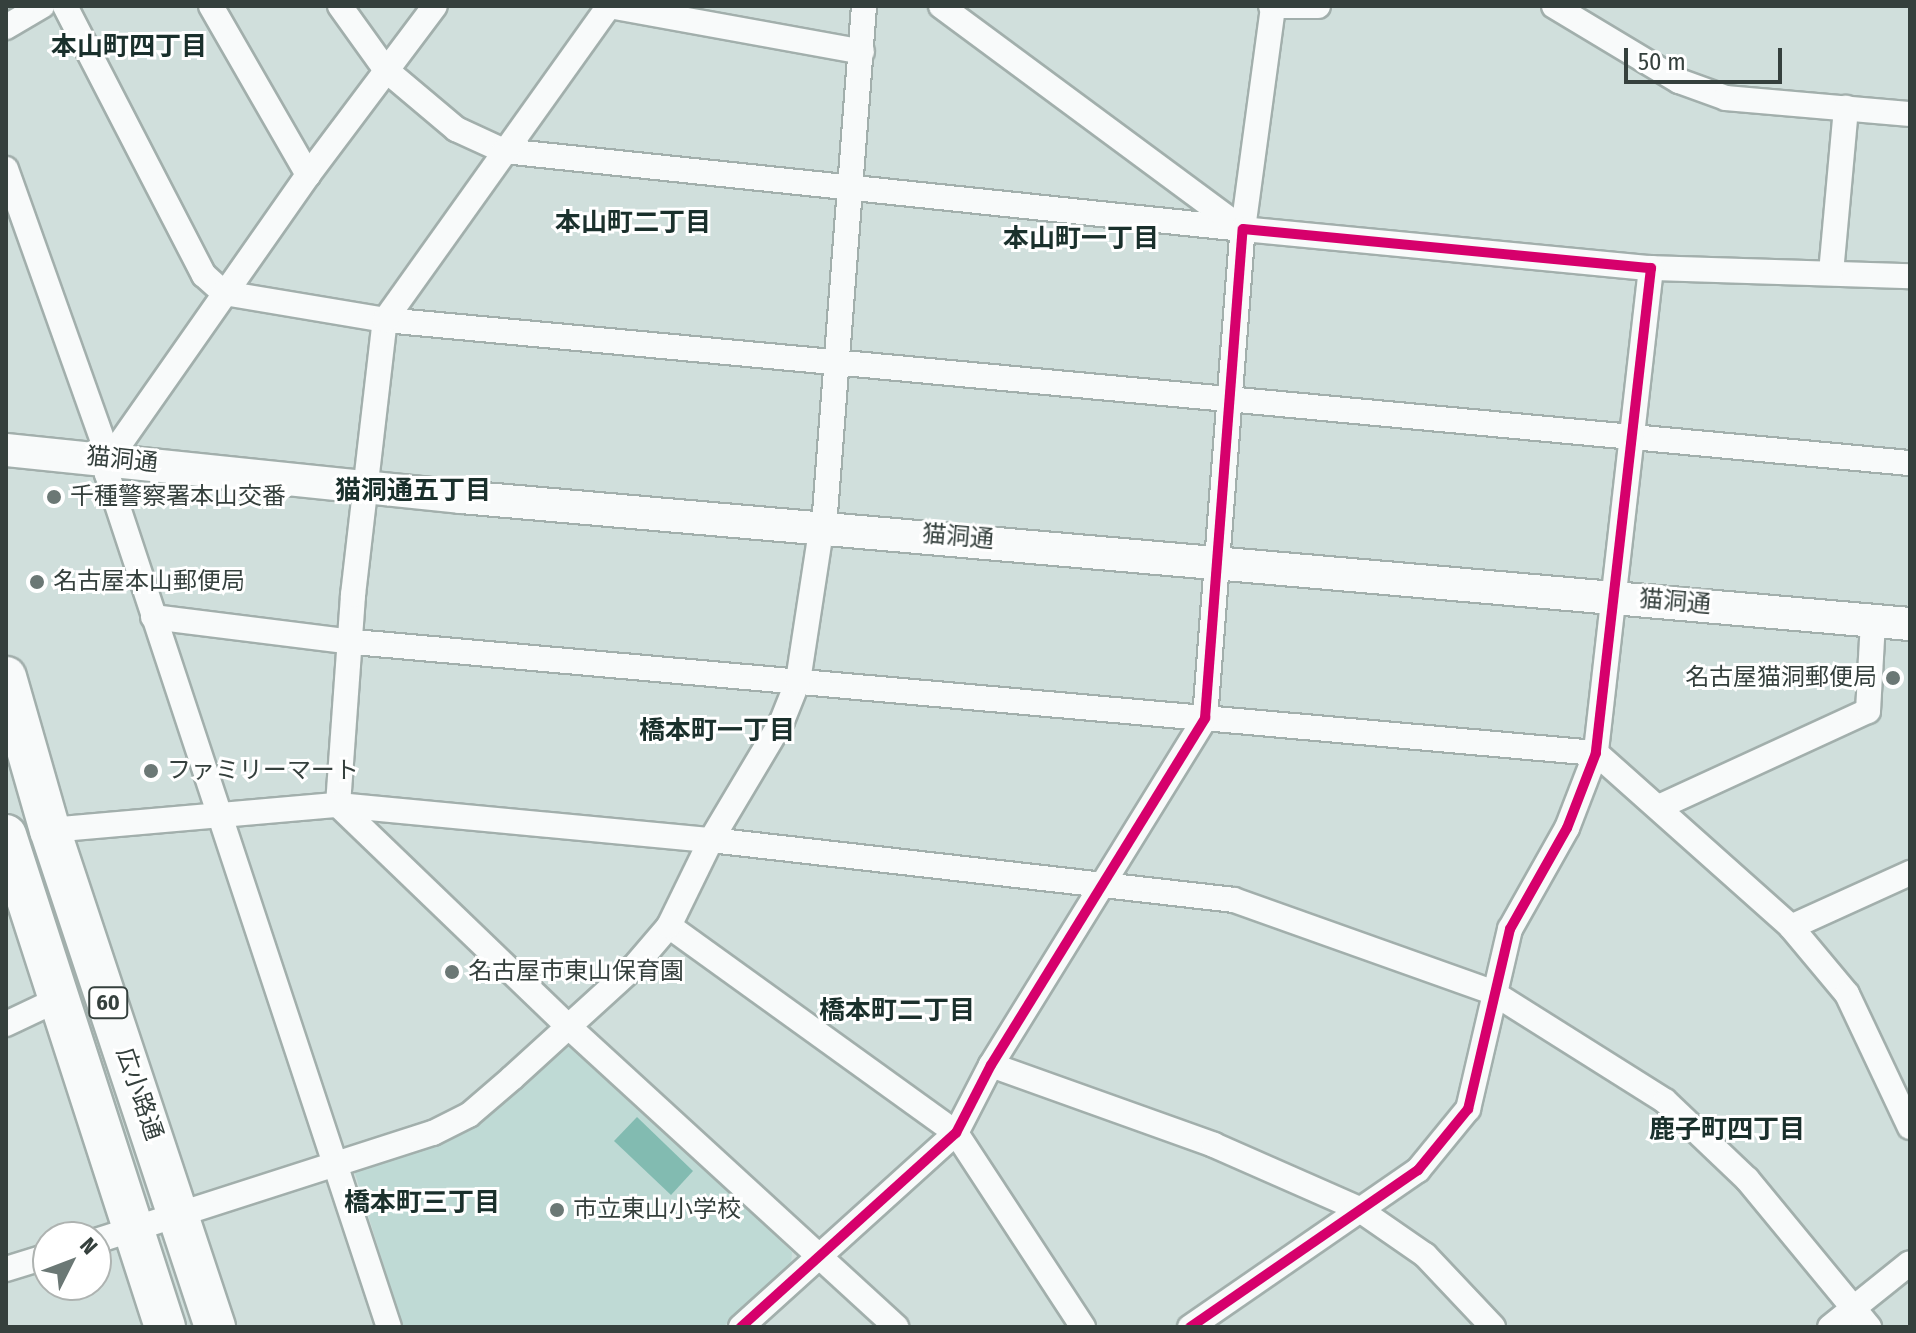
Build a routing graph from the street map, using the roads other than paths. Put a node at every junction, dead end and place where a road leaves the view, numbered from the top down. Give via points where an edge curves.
1 (42, 6) edge
2 (65, 6) edge
3 (211, 6) edge
4 (340, 6) edge
5 (435, 6) edge
6 (609, 6) edge
7 (864, 6) edge
8 (941, 6) edge
9 (1318, 6) edge
10 (1554, 6) edge
11 (1272, 7) edge
12 (6, 27) edge
13 (862, 52) junction
14 (386, 70) junction
15 (1846, 108) junction
16 (1910, 114) edge
17 (504, 151) junction
18 (6, 169) edge
19 (308, 175) junction
20 (851, 190) junction
21 (1243, 229) junction
22 (1651, 268) junction
23 (1831, 273) junction
24 (1910, 276) edge
25 (224, 293) junction
26 (385, 320) junction
27 (835, 358) junction
28 (1227, 398) junction
29 (1631, 434) junction
30 (6, 450) edge
31 (109, 459) junction
32 (1910, 463) edge
33 (366, 487) junction
34 (823, 525) junction
35 (1216, 560) junction
36 (1616, 597) junction
37 (153, 617) junction
38 (1873, 621) junction
39 (1910, 624) edge
40 (354, 642) junction
41 (6, 677) edge
42 (798, 681) junction
43 (1205, 718) junction
44 (1596, 753) junction
45 (338, 805) junction
46 (1659, 807) junction
47 (220, 815) junction
48 (50, 830) junction
49 (6, 835) edge
50 (711, 840) junction
51 (1910, 873) edge
52 (1102, 887) junction
53 (669, 926) junction
54 (1791, 927) junction
55 (1492, 992) junction
56 (59, 999) junction
57 (6, 1024) edge
58 (569, 1027) junction
59 (991, 1065) junction
60 (1910, 1127) edge
61 (956, 1133) junction
62 (334, 1165) junction
63 (1357, 1208) junction
64 (179, 1212) junction
65 (115, 1235) edge
66 (821, 1258) junction
67 (32, 1261) edge
68 (1910, 1263) edge
69 (6, 1269) edge
70 (1862, 1318) edge
71 (165, 1327) edge
72 (215, 1327) edge
73 (389, 1327) edge
74 (741, 1327) edge
75 (896, 1327) edge
76 (1083, 1327) edge
77 (1190, 1327) edge
78 (1493, 1327) edge
79 (1830, 1327) edge

1 - 12 street
2 - 25 street via 204,275
3 - 19 street
4 - 14 street
5 - 14 street
6 - 13 street
6 - 17 street
7 - 13 street
8 - 21 street
9 - 11 street
10 - 15 street via 1679,81 1726,98
11 - 21 street
13 - 20 street
14 - 17 street via 456,129
14 - 19 street
15 - 16 street
15 - 23 street
17 - 20 street
17 - 26 street
18 - 31 street
19 - 25 street
20 - 21 street
20 - 27 street
21 - 22 street
21 - 28 street
22 - 23 street
22 - 29 street
23 - 24 street
25 - 26 street
25 - 31 street
26 - 27 street
26 - 33 street
27 - 28 street
27 - 34 street
28 - 29 street
28 - 35 street
29 - 32 street
29 - 36 street
30 - 31 street, 猫洞通
31 - 33 street, 猫洞通
31 - 37 street via 107,474
33 - 34 street, 猫洞通
33 - 40 street via 353,595
34 - 35 street, 猫洞通
34 - 42 street
35 - 36 street, 猫洞通
35 - 43 street
36 - 38 street, 猫洞通
36 - 44 street
37 - 40 street
37 - 47 street
38 - 39 street, 猫洞通
38 - 46 street via 1868,711
40 - 42 street
40 - 45 street
41 - 48 main road, 広小路通 / 60
42 - 43 street
42 - 50 street via 782,721
43 - 44 street
43 - 52 street
44 - 46 street
44 - 55 street via 1567,828 1510,929
45 - 47 street
45 - 50 street
45 - 58 street
46 - 54 street
47 - 48 street
47 - 62 street
48 - 64 main road, 広小路通 / 60
49 - 56 main road, 広小路通 / 60
50 - 52 street
50 - 53 street
51 - 54 street
52 - 55 street via 1234,900
52 - 59 street
53 - 58 street
53 - 61 street
54 - 60 street via 1847,994
55 - 63 street via 1488,1037 1468,1109 1418,1170
55 - 70 street via 1665,1101 1747,1179
56 - 57 street
56 - 65 main road, 広小路通 / 60
58 - 62 street via 469,1115 433,1133
58 - 66 street
59 - 61 street
59 - 63 street via 1214,1145
61 - 66 street
61 - 76 street
62 - 64 street
62 - 73 street
63 - 77 street
63 - 78 street via 1425,1255
64 - 65 street
64 - 72 main road, 広小路通 / 60
65 - 71 main road, 広小路通 / 60
66 - 74 street
66 - 75 street
67 - 69 street
68 - 70 street
70 - 79 street

